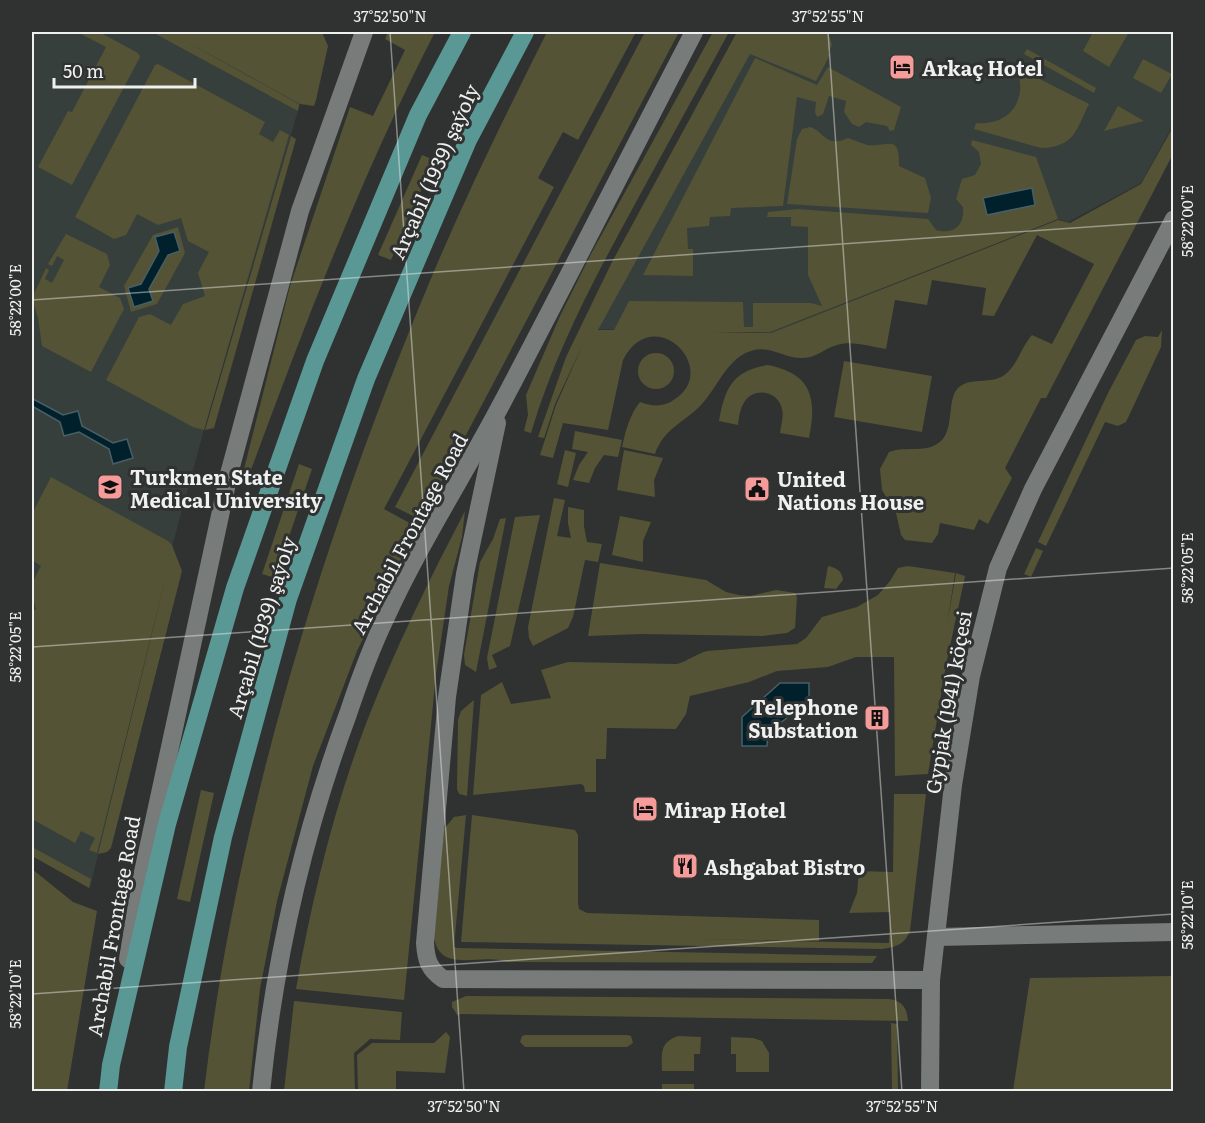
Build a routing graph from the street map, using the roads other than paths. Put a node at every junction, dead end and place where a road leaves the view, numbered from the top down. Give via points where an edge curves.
1 (364, 32) edge
2 (462, 32) edge
3 (525, 32) edge
4 (694, 32) edge
5 (1173, 219) edge
6 (501, 405) junction
7 (1173, 932) edge
8 (937, 937) junction
9 (931, 980) junction
10 (111, 1065) junction
11 (108, 1092) edge
12 (173, 1092) edge
13 (261, 1092) edge
14 (930, 1092) edge

1 - 10 street, Archabil Frontage Road via 300,211 229,474 140,886
2 - 10 main road, Arçabil (1939) şaýoly via 418,115 315,361 235,588 167,824
3 - 12 main road, Arçabil (1939) şaýoly via 468,140 371,368 288,599 223,837 177,1047
4 - 6 street, Archabil Frontage Road
5 - 8 street, Gypjak (1941) köçesi via 1032,489 998,568 961,730
6 - 9 street via 465,574 447,697 425,944 432,971 442,979
6 - 13 street, Archabil Frontage Road via 385,617 328,766 292,903
7 - 8 street
8 - 9 street, Gypjak (1941) köçesi
9 - 14 street, Gypjak (1941) köçesi
10 - 11 main road, Arçabil (1939) şaýoly

